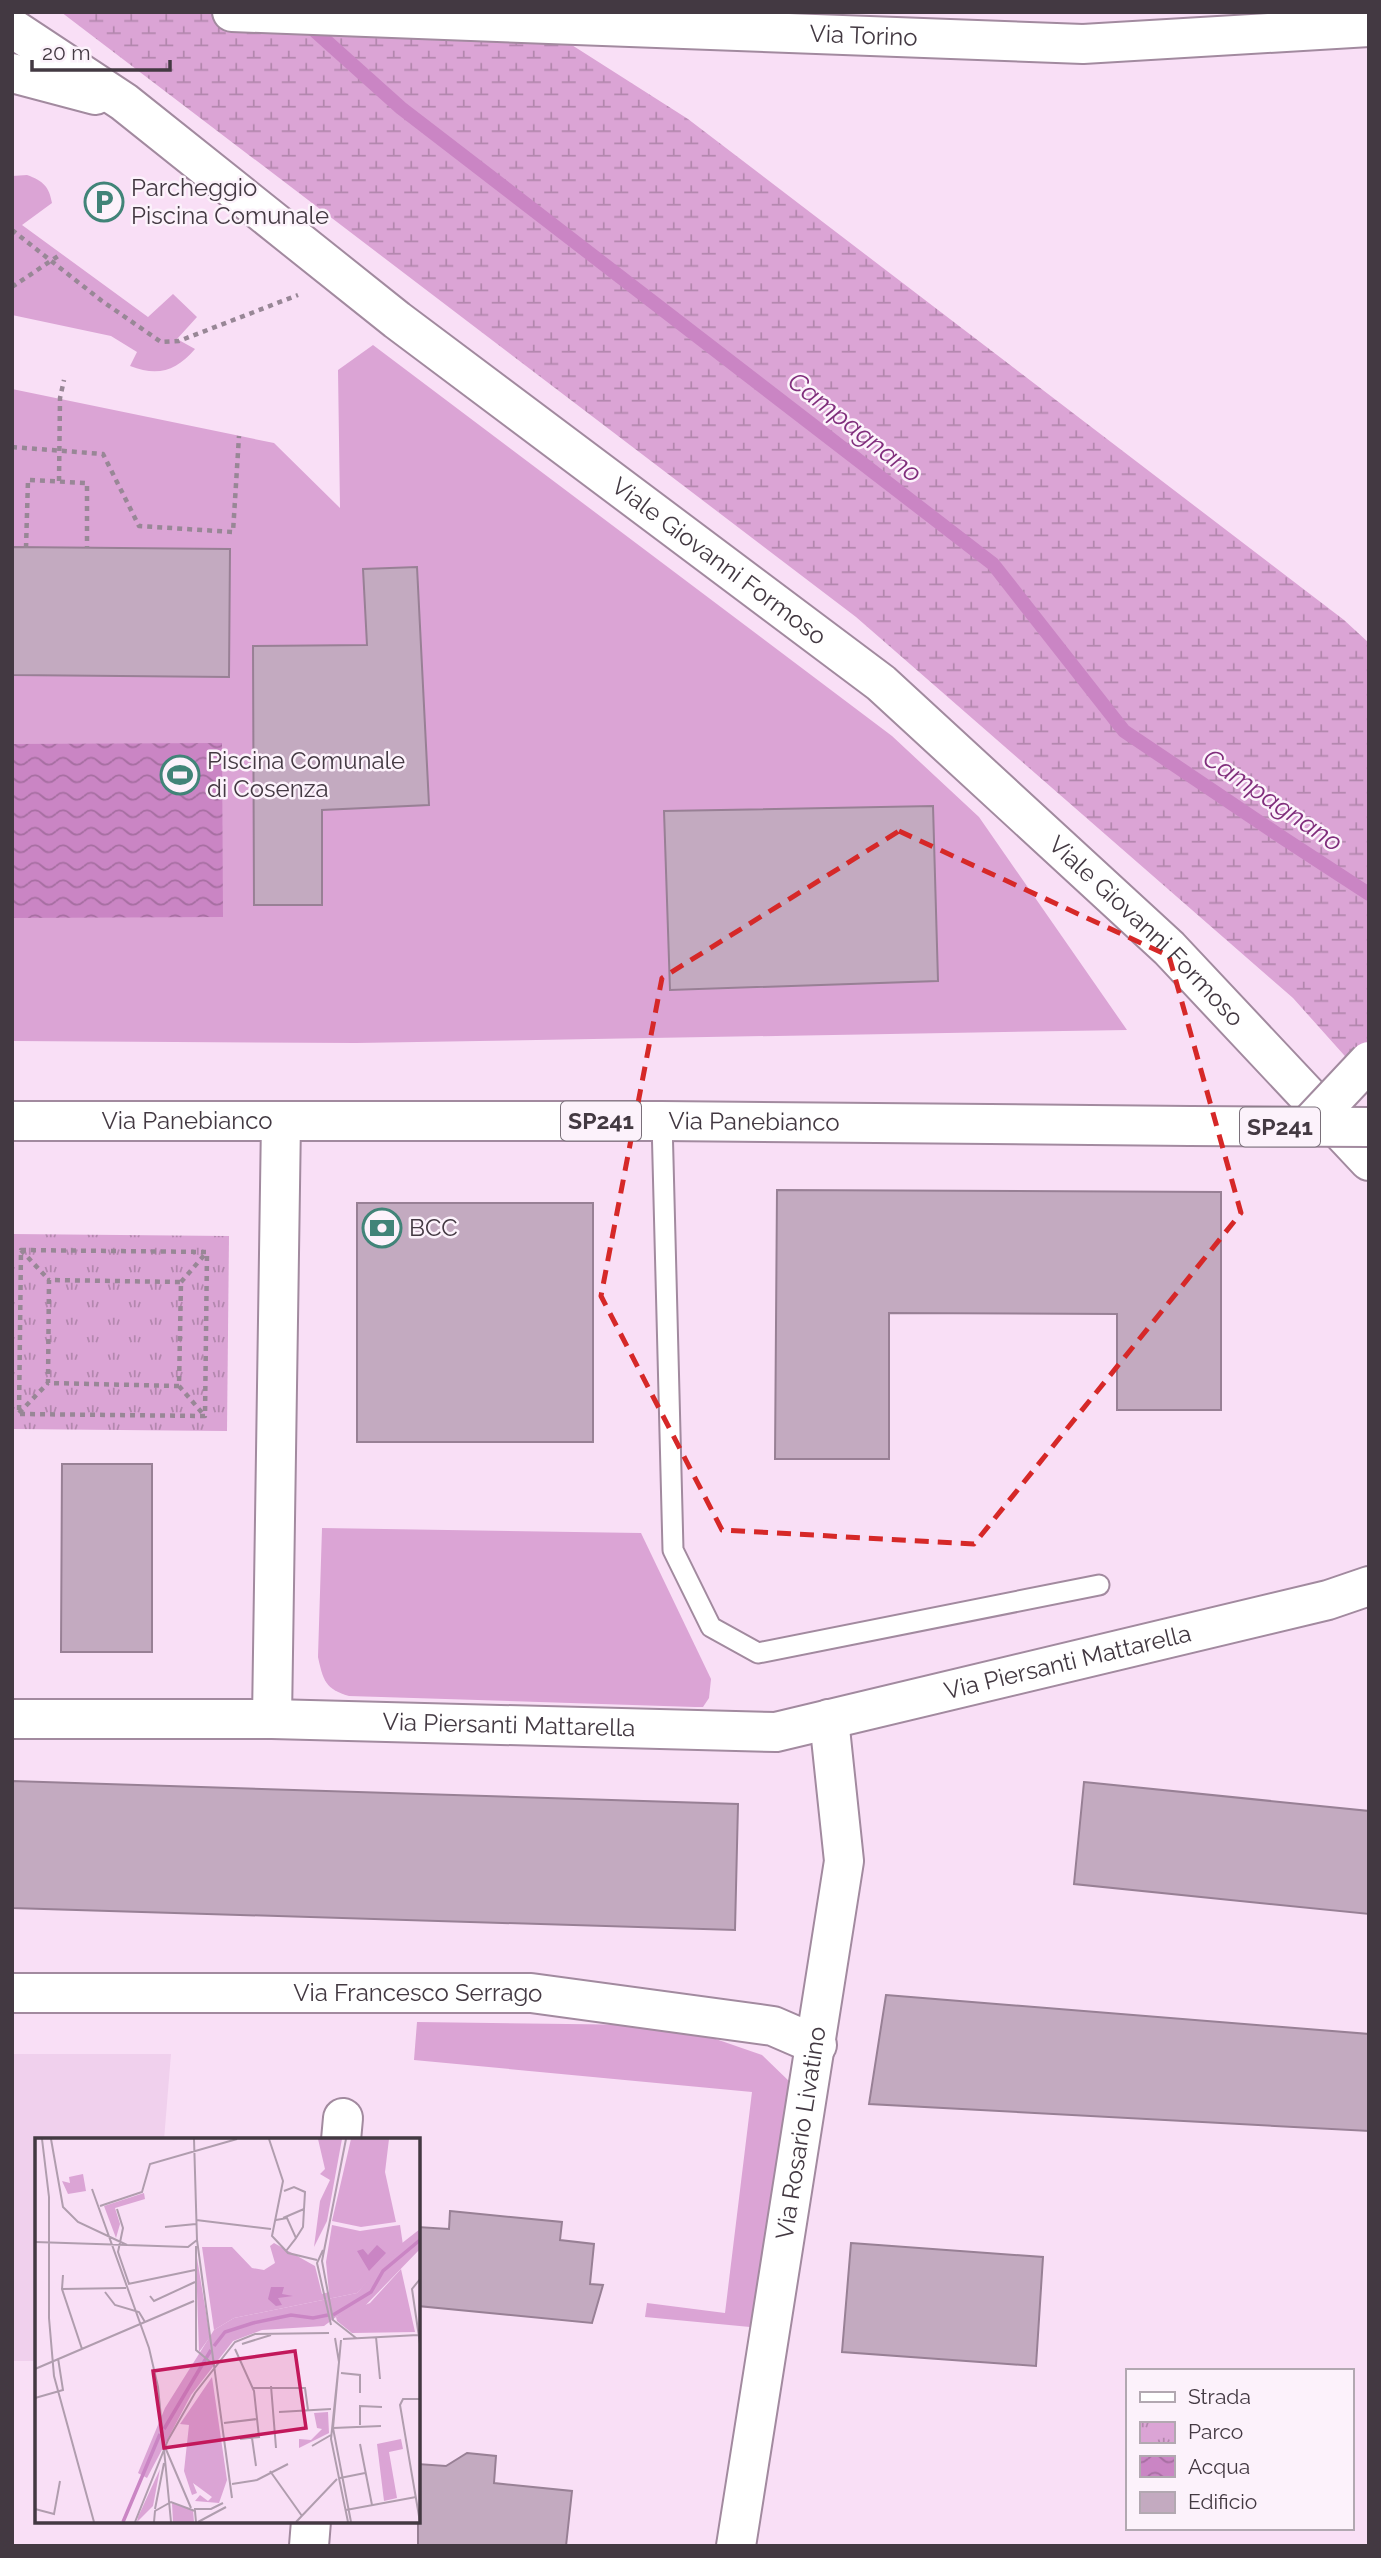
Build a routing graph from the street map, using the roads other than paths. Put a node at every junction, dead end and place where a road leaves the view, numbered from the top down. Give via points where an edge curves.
1 (232, 12) edge
2 (1369, 27) edge
3 (12, 28) edge
4 (12, 73) edge
5 (124, 102) junction
6 (1369, 1061) edge
7 (12, 1121) edge
8 (662, 1121) junction
9 (281, 1122) junction
10 (1307, 1127) junction
11 (1369, 1127) edge
12 (1369, 1161) edge
13 (1099, 1586) dead end
14 (1369, 1586) edge
15 (1328, 1600) junction
16 (1369, 1602) edge
17 (12, 1718) edge
18 (272, 1719) junction
19 (829, 1719) junction
20 (12, 1993) edge
21 (817, 2045) junction
22 (311, 2523) edge
23 (309, 2546) edge
24 (736, 2546) edge

1 - 2 street, Via Torino via 1083,44
3 - 5 street, Viale Giovanni Formoso
4 - 5 street
5 - 12 street, Viale Giovanni Formoso via 397,320 881,682 1169,948
6 - 10 street, bridge
7 - 9 street, Via Panebianco / SP241
8 - 9 street, Via Panebianco / SP241
8 - 10 street, Via Panebianco / SP241, bridge
8 - 13 lane via 673,1550 711,1627 758,1653
9 - 18 street
10 - 11 street, Via Panebianco / SP241, bridge
14 - 15 street, Via Piersanti Mattarella
15 - 16 street, Via Piersanti Mattarella
15 - 19 street, Via Piersanti Mattarella
17 - 18 street, Via Piersanti Mattarella
18 - 19 street, Via Piersanti Mattarella via 776,1732
19 - 21 street, Via Rosario Livatino via 844,1861
20 - 21 street, Via Francesco Serrago via 531,1993 773,2026
21 - 24 street, Via Rosario Livatino
22 - 23 street

